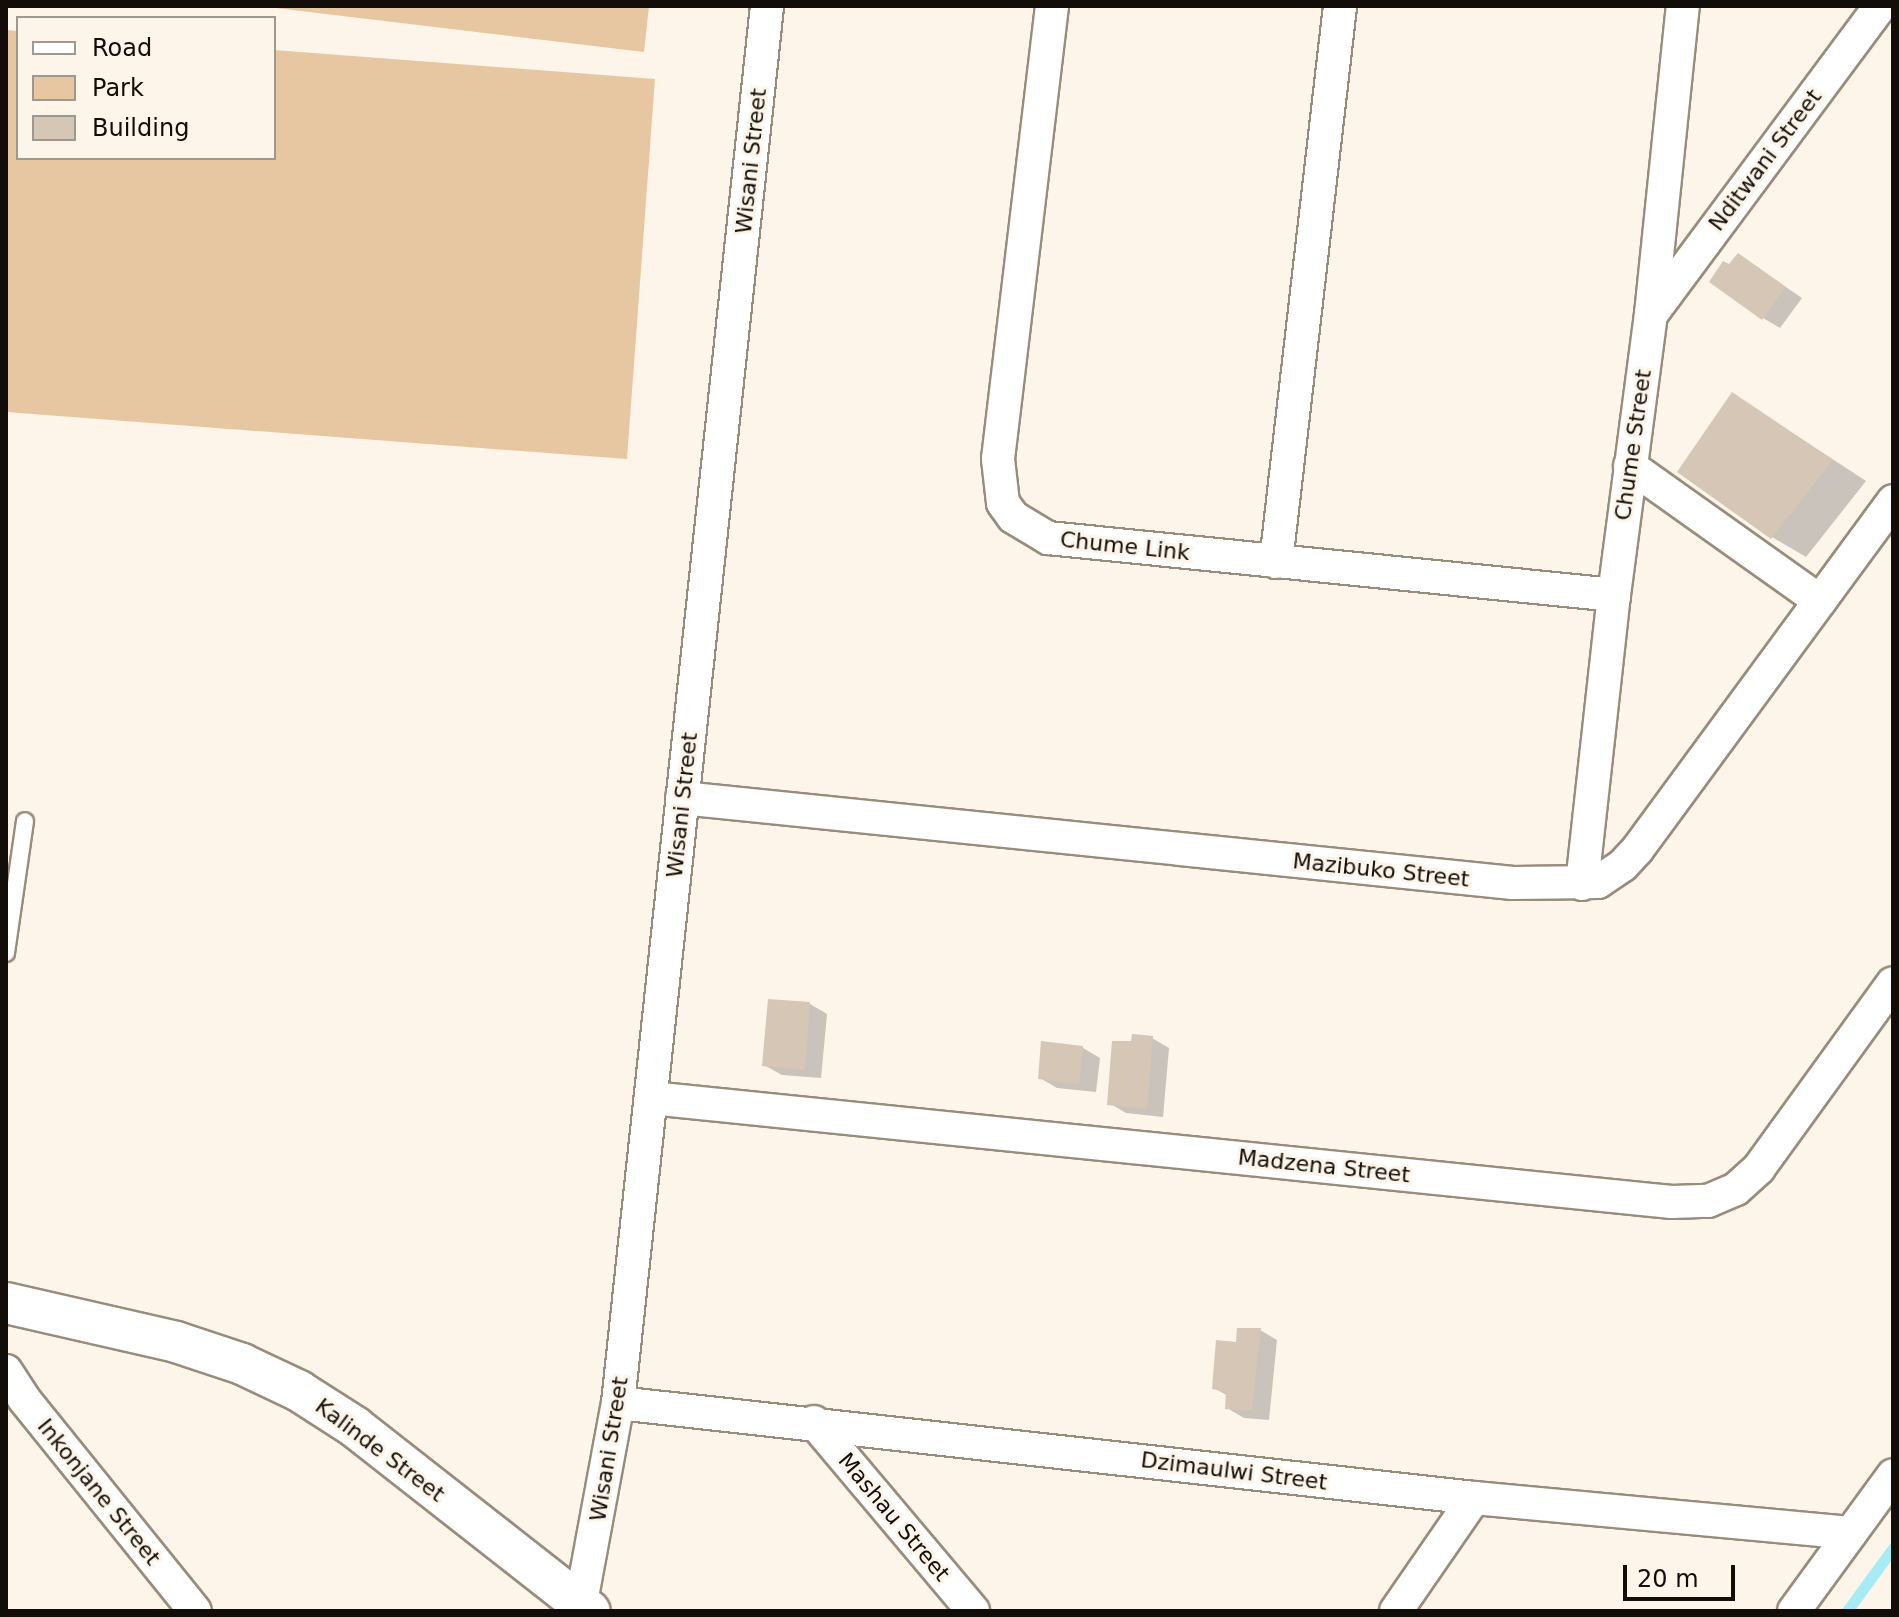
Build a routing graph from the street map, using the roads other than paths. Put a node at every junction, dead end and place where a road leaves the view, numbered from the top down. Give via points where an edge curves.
1 (767, 6) edge
2 (1052, 6) edge
3 (1340, 6) edge
4 (1683, 6) edge
5 (1880, 6) edge
6 (1651, 314) junction
7 (1630, 466) junction
8 (1893, 501) edge
9 (1276, 562) junction
10 (1614, 595) junction
11 (1820, 601) junction
12 (682, 798) junction
13 (25, 821) dead end
14 (1582, 884) junction
15 (6, 953) edge
16 (1893, 983) edge
17 (651, 1098) junction
18 (6, 1303) edge
19 (6, 1371) edge
20 (618, 1403) junction
21 (814, 1422) junction
22 (1893, 1475) edge
23 (1474, 1498) junction
24 (1850, 1533) junction
25 (585, 1606) edge
26 (195, 1611) edge
27 (973, 1611) edge
28 (1396, 1611) edge
29 (1794, 1611) edge

1 - 12 street, Wisani Street
2 - 9 street, Chume Link via 998,459 1003,503 1029,530 1048,538
3 - 9 street
4 - 6 street, Chume Street
5 - 6 street, Nditwani Street
6 - 7 street, Chume Street
7 - 10 street, Chume Street
7 - 11 street
8 - 11 street, Mazibuko Street
9 - 10 street, Chume Link
10 - 14 street, Chume Street
11 - 14 street, Mazibuko Street via 1637,850 1598,882
12 - 14 street, Mazibuko Street via 1513,883
12 - 17 street, Wisani Street
13 - 15 lane
16 - 17 street, Madzena Street via 1759,1168 1736,1189 1708,1201 1672,1202
17 - 20 street, Wisani Street
18 - 25 street, Kalinde Street via 176,1342 299,1391 355,1427
19 - 26 street, Inkonjane Street
20 - 21 street, Dzimaulwi Street
20 - 25 street, Wisani Street
21 - 23 street, Dzimaulwi Street
21 - 27 street, Mashau Street
22 - 24 street
23 - 24 street, Dzimaulwi Street
23 - 28 street
24 - 29 street

